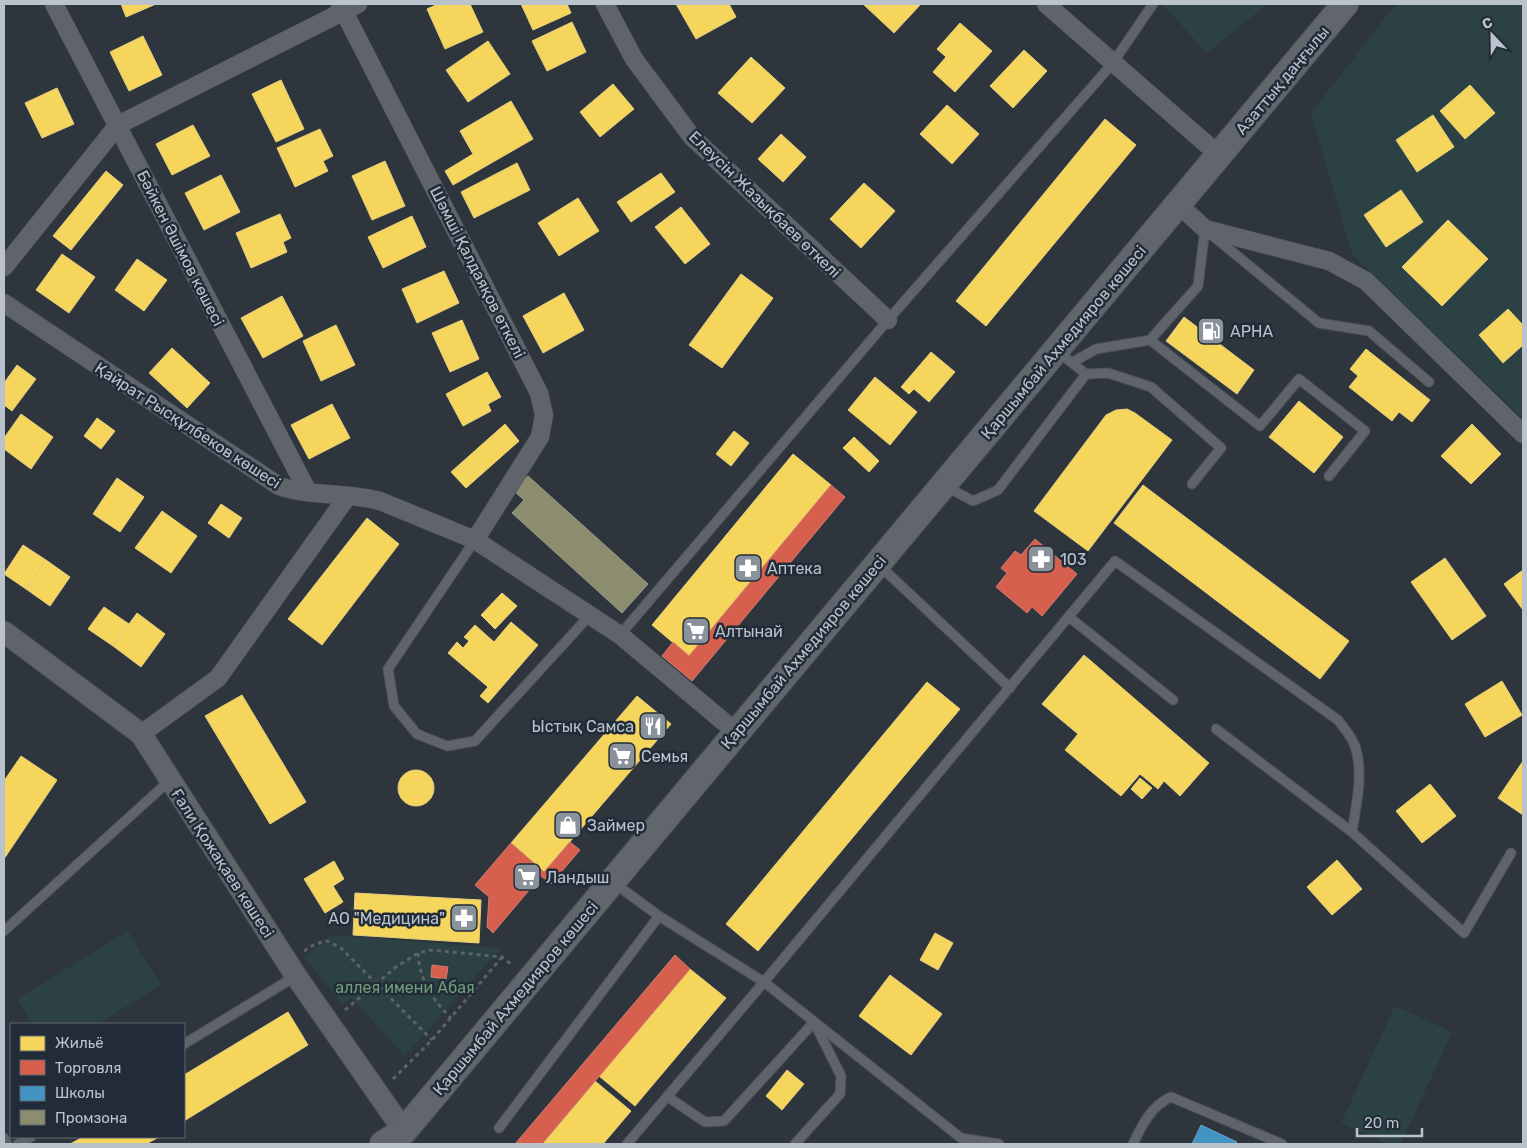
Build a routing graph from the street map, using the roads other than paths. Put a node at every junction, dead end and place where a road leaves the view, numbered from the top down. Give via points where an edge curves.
1 (54, 4) edge
2 (605, 4) edge
3 (1046, 4) edge
4 (1153, 4) edge
5 (1345, 4) edge
6 (347, 6) edge
7 (1112, 64) junction
8 (118, 125) junction
9 (1219, 155) junction
10 (1178, 204) junction
11 (1205, 229) junction
12 (4, 267) edge
13 (4, 304) edge
14 (888, 320) junction
15 (1150, 340) junction
16 (1065, 357) junction
17 (1086, 374) junction
18 (1430, 382) dead end
19 (1523, 434) edge
20 (1329, 476) dead end
21 (1192, 484) dead end
22 (943, 485) junction
23 (308, 492) junction
24 (347, 497) junction
25 (475, 540) junction
26 (878, 564) junction
27 (590, 615) junction
28 (1069, 617) junction
29 (4, 632) edge
30 (620, 635) junction
31 (1010, 688) junction
32 (1173, 700) dead end
33 (1216, 729) dead end
34 (736, 732) junction
35 (142, 734) junction
36 (170, 781) junction
37 (1352, 832) junction
38 (1512, 853) dead end
39 (612, 881) junction
40 (659, 916) junction
41 (4, 931) edge
42 (292, 969) junction
43 (764, 982) junction
44 (814, 1022) junction
45 (185, 1043) edge
46 (668, 1097) junction
47 (499, 1128) dead end
48 (4, 1138) edge
49 (29, 1138) edge
50 (394, 1138) edge
51 (961, 1141) edge
52 (7, 1144) edge
53 (18, 1144) edge
54 (627, 1144) edge
55 (795, 1144) edge
56 (999, 1144) edge
57 (1133, 1144) edge
58 (1282, 1144) edge

1 - 8 street, Бәйкен Әшімов көшесі
2 - 14 street, Елеусін Жазықбаев өткелі via 634,59 692,137
3 - 7 street
4 - 7 lane
5 - 9 main road, Азаттық даңғылы
6 - 8 street
6 - 25 street, Шәмші Қалдаяқов өткелі via 540,393 544,416 540,437
7 - 9 street
7 - 14 lane
8 - 12 street
8 - 23 street, Бәйкен Әшімов көшесі
9 - 10 main road, Қаршымбай Ахмедияров көшесі
10 - 11 street
10 - 16 main road, Қаршымбай Ахмедияров көшесі
11 - 15 lane via 1198,286
11 - 18 lane via 1319,322 1369,331
11 - 19 street via 1328,261 1366,281
13 - 23 street, Қайрат Рысқұлбеков көшесі via 279,486
14 - 30 lane
15 - 16 lane via 1096,348
15 - 20 lane via 1260,426 1299,379 1365,431
16 - 17 lane
16 - 22 main road, Қаршымбай Ахмедияров көшесі
17 - 21 lane via 1108,373 1151,387 1221,448
17 - 22 lane via 998,490 973,501
22 - 26 main road, Қаршымбай Ахмедияров көшесі
23 - 24 street, Қайрат Рысқұлбеков көшесі
24 - 25 street, Қайрат Рысқұлбеков көшесі via 365,497 380,502
24 - 35 street via 218,678
25 - 27 street, Қайрат Рысқұлбеков көшесі
25 - 27 lane via 388,670 394,706 417,734 447,746 475,741
26 - 31 lane
26 - 34 main road, Қаршымбай Ахмедияров көшесі
27 - 30 street, Қайрат Рысқұлбеков көшесі
28 - 31 lane
28 - 32 lane
28 - 37 lane via 1115,561 1338,720 1355,746 1358,766
29 - 35 street, Ғали Қожақаев көшесі
30 - 34 street, Қайрат Рысқұлбеков көшесі
31 - 43 lane
33 - 37 lane
34 - 39 main road, Қаршымбай Ахмедияров көшесі
35 - 36 street, Ғали Қожақаев көшесі
36 - 41 lane
36 - 42 street, Ғали Қожақаев көшесі
37 - 38 lane via 1464,933
39 - 40 lane
39 - 50 main road, Қаршымбай Ахмедияров көшесі
40 - 43 lane
40 - 47 lane
42 - 45 lane
42 - 50 street, Ғали Қожақаев көшесі via 377,1095
43 - 44 lane
43 - 46 lane
44 - 46 lane via 724,1122 704,1122
44 - 51 lane
44 - 55 lane via 841,1076 840,1094
46 - 54 lane
48 - 52 lane
49 - 53 lane
51 - 56 lane
57 - 58 lane via 1144,1121 1159,1102 1171,1097

